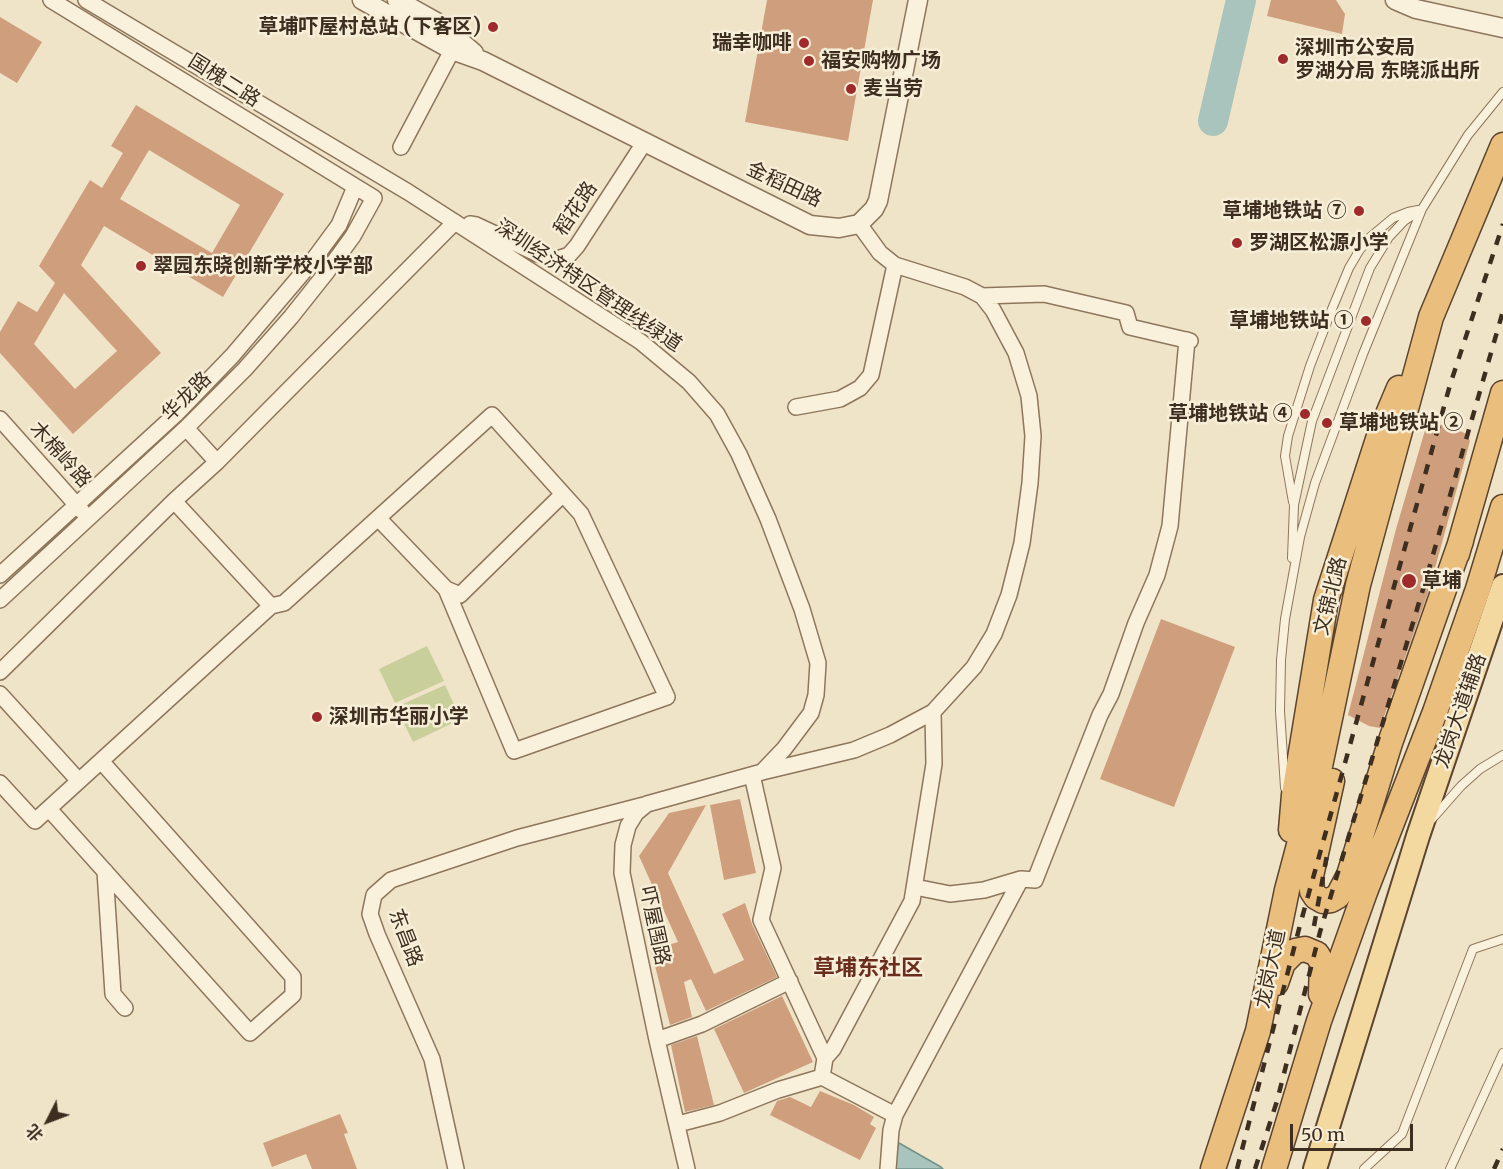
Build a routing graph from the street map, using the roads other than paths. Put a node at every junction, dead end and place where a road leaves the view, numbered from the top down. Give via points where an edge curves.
1 (51, 0) edge
2 (86, 0) edge
3 (362, 0) edge
4 (397, 0) edge
5 (918, 0) edge
6 (1395, 0) edge
7 (1503, 28) edge
8 (156, 43) junction
9 (455, 44) junction
10 (147, 58) junction
11 (1503, 92) edge
12 (644, 143) junction
13 (1503, 145) edge
14 (401, 147) dead end
15 (355, 188) junction
16 (374, 198) joint
17 (1422, 209) junction
18 (455, 222) junction
19 (859, 224) junction
20 (895, 265) junction
21 (982, 296) junction
22 (1431, 317) junction
23 (1503, 393) edge
24 (796, 407) dead end
25 (0, 419) edge
26 (186, 429) junction
27 (217, 462) junction
28 (563, 494) junction
29 (174, 501) junction
30 (77, 504) junction
31 (1294, 505) junction
32 (1503, 507) edge
33 (89, 518) junction
34 (378, 518) junction
35 (1372, 533) junction
36 (1461, 541) junction
37 (0, 575) edge
38 (1291, 577) junction
39 (1503, 586) edge
40 (446, 589) junction
41 (0, 600) edge
42 (271, 606) junction
43 (0, 672) edge
44 (0, 694) edge
45 (933, 712) junction
46 (1503, 755) edge
47 (101, 761) junction
48 (1320, 766) joint
49 (757, 774) junction
50 (79, 781) junction
51 (0, 783) edge
52 (647, 804) junction
53 (49, 809) junction
54 (1418, 836) junction
55 (1286, 843) dead end
56 (1286, 855) dead end
57 (105, 871) junction
58 (1021, 879) junction
59 (915, 887) junction
60 (1287, 890) junction
61 (1365, 892) junction
62 (1503, 939) edge
63 (790, 981) junction
64 (125, 1008) dead end
65 (1318, 1021) junction
66 (1258, 1031) junction
67 (657, 1040) junction
68 (1503, 1053) edge
69 (825, 1058) junction
70 (822, 1077) junction
71 (895, 1115) junction
72 (678, 1124) junction
73 (456, 1169) edge
74 (687, 1169) edge
75 (888, 1169) edge
76 (1213, 1169) edge
77 (1274, 1169) edge
78 (1315, 1169) edge
79 (1364, 1169) edge
80 (1450, 1169) edge

1 - 10 street, 国槐二路
2 - 8 street
3 - 9 street, 金稻田路
4 - 9 street, 金稻田路 via 440,24
5 - 19 street via 878,201
6 - 7 street via 1416,9
8 - 10 street
8 - 18 street, 深圳经济特区管理线绿道
9 - 12 street, 金稻田路
9 - 14 street
10 - 15 street, 国槐二路
11 - 17 lane via 1468,135
12 - 18 street, 稻花路 via 569,255 557,259 538,254 476,225
12 - 19 street, 金稻田路 via 810,225 839,228
13 - 22 highway, 文锦北路
15 - 16 street, 国槐二路
15 - 30 street, 华龙路 via 339,225 239,348 176,414
16 - 26 street, 华龙路 via 353,236 291,317
17 - 31 lane via 1389,237 1370,268 1312,421
17 - 31 lane via 1393,218 1380,228 1349,268 1310,366 1288,436 1285,456
17 - 38 lane via 1326,451
18 - 27 street
18 - 49 street, 深圳经济特区管理线绿道 via 641,342 689,382 717,414 739,454 768,519 818,663 811,713 784,749
19 - 20 street via 880,253
20 - 21 street
20 - 24 street via 871,375 860,388 840,399
21 - 45 street via 1016,353 1029,396 1033,436 1030,483 1022,543 994,634 974,667
21 - 58 street via 1044,294 1126,313 1130,327 1188,340 1170,526 1157,575 1035,880
22 - 35 highway, 文锦北路
22 - 60 highway, 文锦北路 via 1380,433 1326,600 1294,795
23 - 36 highway
25 - 30 street, 木棉岭路
26 - 27 street
26 - 33 street, 华龙路
27 - 29 street
28 - 34 street via 492,415
28 - 40 street via 460,595
28 - 40 street via 581,514 667,697 514,751
29 - 42 street
29 - 43 street
30 - 33 street, 木棉岭路
30 - 37 street, 华龙路
31 - 38 lane
32 - 61 highway via 1435,712
33 - 41 street, 华龙路
34 - 40 street
34 - 42 street via 284,603
35 - 36 highway via 1351,689 1311,876 1312,891 1323,901 1338,896 1349,875 1390,743
35 - 48 highway, 文锦北路 via 1341,657
36 - 61 highway
38 - 55 lane via 1281,660 1280,711
39 - 54 main road, 龙岗大道辅路
42 - 47 street
44 - 50 street
45 - 49 street via 854,750
45 - 59 street via 934,764
46 - 54 lane via 1461,786
47 - 50 street
47 - 57 street via 293,977 293,995 250,1033
48 - 60 highway, 龙岗大道
49 - 52 street
49 - 63 street via 773,868 760,920
50 - 53 street
51 - 53 street via 35,821
52 - 67 street, 吓屋围路 via 628,826 622,873
52 - 73 street, 东昌路 via 517,838 391,880 374,895 370,914 432,1059
53 - 57 street
54 - 78 main road
56 - 60 lane
57 - 64 street via 113,994
58 - 59 street via 984,890 950,894
58 - 71 street
59 - 69 street via 912,902
60 - 66 highway, 龙岗大道
61 - 65 highway
62 - 79 lane via 1473,949 1402,1134
63 - 67 street via 702,1024
63 - 69 street
65 - 66 highway via 1322,963 1317,954 1305,949 1295,951 1283,963
65 - 77 highway
66 - 76 highway, 龙岗大道
67 - 72 street, 吓屋围路
68 - 80 lane
69 - 70 street
70 - 71 street
70 - 72 street
71 - 75 street
72 - 74 street, 吓屋围路

